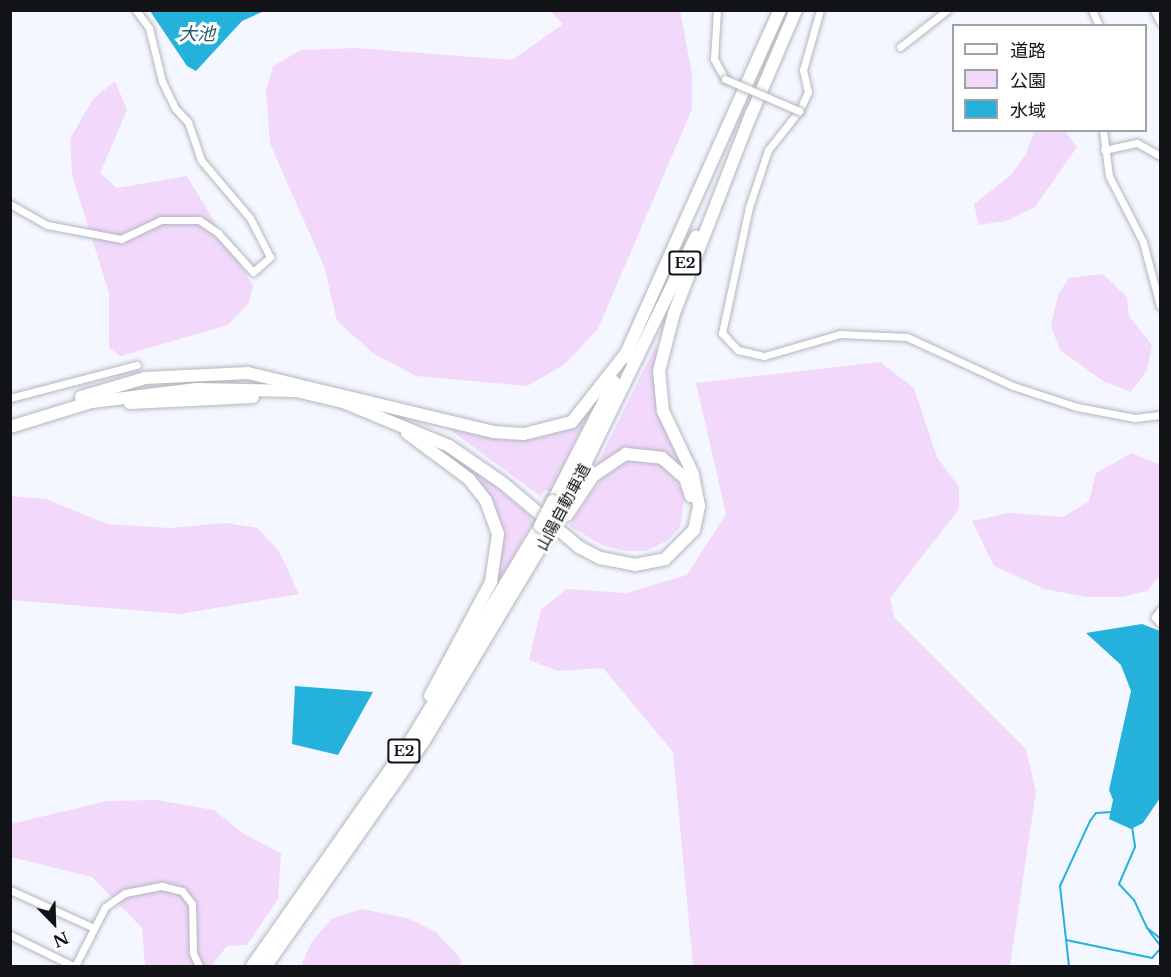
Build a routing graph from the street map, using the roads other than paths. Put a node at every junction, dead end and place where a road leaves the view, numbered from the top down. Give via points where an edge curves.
1 (136, 10) edge
2 (717, 10) edge
3 (780, 10) edge
4 (796, 10) edge
5 (820, 10) edge
6 (947, 10) edge
7 (1092, 10) edge
8 (1154, 10) edge
9 (1161, 22) edge
10 (1099, 24) edge
11 (900, 47) dead end
12 (799, 111) junction
13 (752, 112) junction
14 (1103, 132) edge
15 (1104, 150) junction
16 (1161, 156) edge
17 (10, 204) edge
18 (1161, 306) edge
19 (627, 352) junction
20 (137, 365) dead end
21 (295, 386) junction
22 (10, 398) edge
23 (92, 398) junction
24 (380, 410) junction
25 (1161, 415) edge
26 (10, 420) edge
27 (10, 427) edge
28 (561, 509) junction
29 (544, 530) junction
30 (1161, 610) edge
31 (1161, 623) edge
32 (386, 779) junction
33 (10, 890) edge
34 (94, 928) junction
35 (10, 935) edge
36 (74, 966) edge
37 (199, 966) edge
38 (252, 966) edge
39 (267, 966) edge

1 - 17 street via 149,28 162,81 175,108 188,122 201,160 250,218 270,257 252,272 218,233 199,220 160,220 121,239 47,225
2 - 12 street, bridge via 714,59 725,79
3 - 19 highway, 山陽自動車道 / E2
4 - 13 highway, 山陽自動車道 / E2
5 - 12 street via 809,35 803,70 808,92
6 - 11 street
7 - 10 street
8 - 9 street
12 - 25 street via 768,150 749,207 722,333 738,350 764,356 840,334 884,333 907,337 1013,386 1077,407 1135,418
13 - 24 highway via 674,313 659,371 663,411 698,491 694,530 677,551 643,564 600,558 579,548 459,452
13 - 28 highway, 山陽自動車道 / E2 via 650,338
14 - 15 street
15 - 16 street via 1137,143
15 - 18 street via 1108,176 1143,242
19 - 24 highway via 589,405 572,422 548,432 494,432
19 - 28 highway, 山陽自動車道 / E2
20 - 22 street via 28,390
21 - 23 highway
21 - 23 highway via 248,373 196,374 146,378
21 - 24 highway
23 - 26 highway
23 - 27 highway
24 - 28 highway via 484,460 567,530 608,553 642,557 663,551 688,524 691,500 685,478 670,463 651,454 626,454 593,476
24 - 32 highway via 468,479 493,516 499,551 492,582
28 - 29 highway, 山陽自動車道 / E2, bridge
28 - 29 highway, bridge
29 - 32 highway, 山陽自動車道 / E2
29 - 39 highway, 山陽自動車道 / E2 via 424,741
30 - 31 street via 1155,617
32 - 38 highway, 山陽自動車道 / E2
33 - 34 street
34 - 36 street
34 - 37 street via 105,907 125,893 162,886 182,891 192,904 192,953
35 - 36 street

